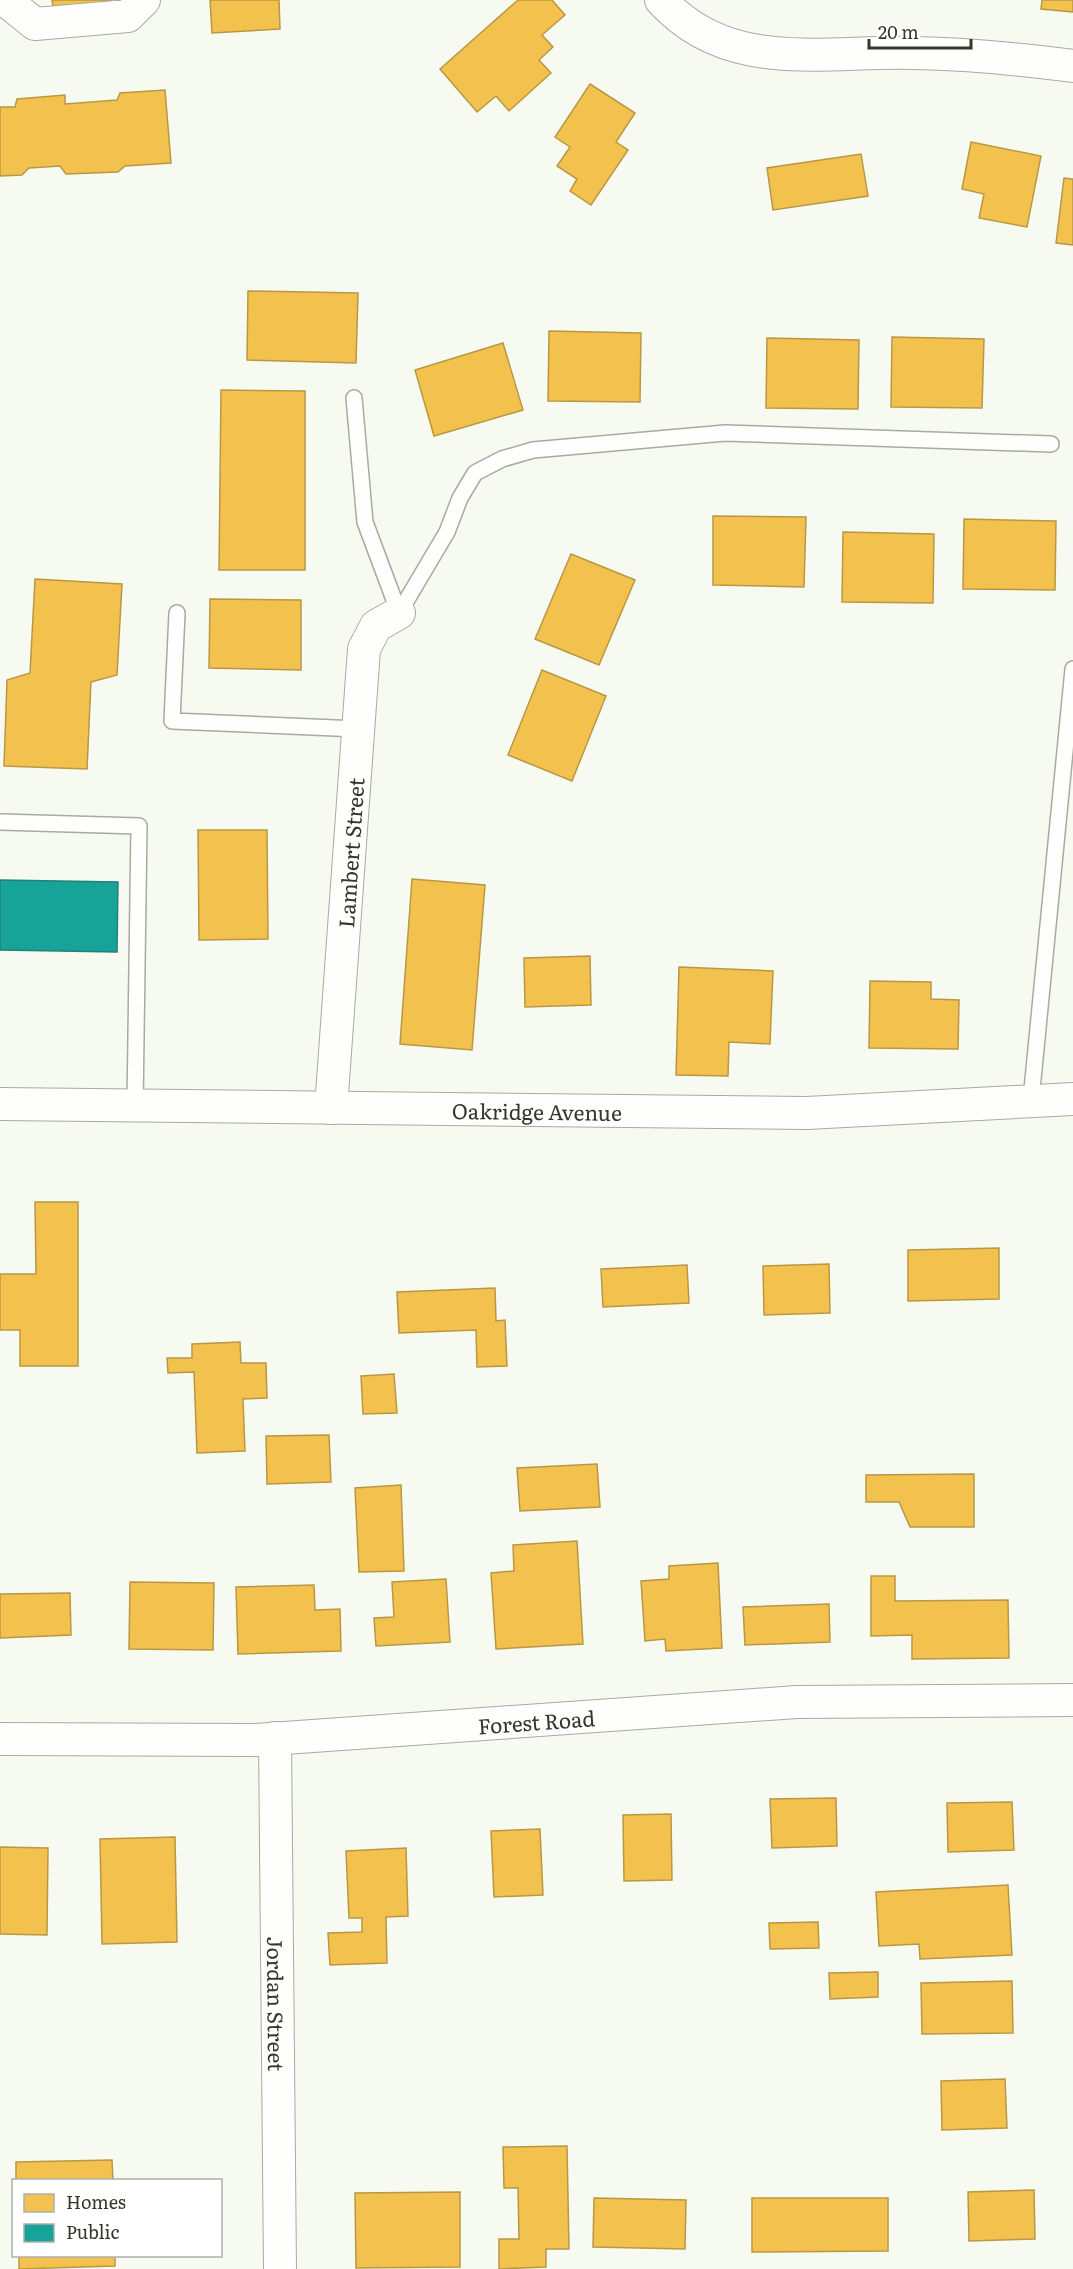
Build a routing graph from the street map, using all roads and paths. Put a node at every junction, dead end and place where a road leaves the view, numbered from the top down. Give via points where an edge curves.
1 (144, 0) edge
2 (661, 0) edge
3 (10, 2) edge
4 (1073, 66) edge
5 (354, 398) dead end
6 (1051, 444) dead end
7 (177, 612) dead end
8 (399, 613) junction
9 (1073, 669) edge
10 (358, 729) junction
11 (0, 822) edge
12 (1073, 1099) edge
13 (1031, 1100) junction
14 (0, 1104) edge
15 (135, 1106) junction
16 (331, 1108) junction
17 (1073, 1700) edge
18 (275, 1738) junction
19 (0, 1739) edge
20 (280, 2269) edge

1 - 3 street via 128,16 34,24
2 - 4 street via 706,35 750,51 1006,57
5 - 8 lane via 364,522
6 - 8 lane via 725,433 533,450 502,459 475,473 447,532
7 - 10 lane via 172,721
8 - 10 street, Lambert Street via 376,626 364,649
9 - 13 lane
10 - 16 street, Lambert Street
11 - 15 lane via 139,826
12 - 13 street, Oakridge Avenue
13 - 16 street, Oakridge Avenue via 807,1113
14 - 15 street, Oakridge Avenue
15 - 16 street, Oakridge Avenue
17 - 18 street, Forest Road via 797,1702
18 - 19 street, Forest Road
18 - 20 street, Jordan Street

